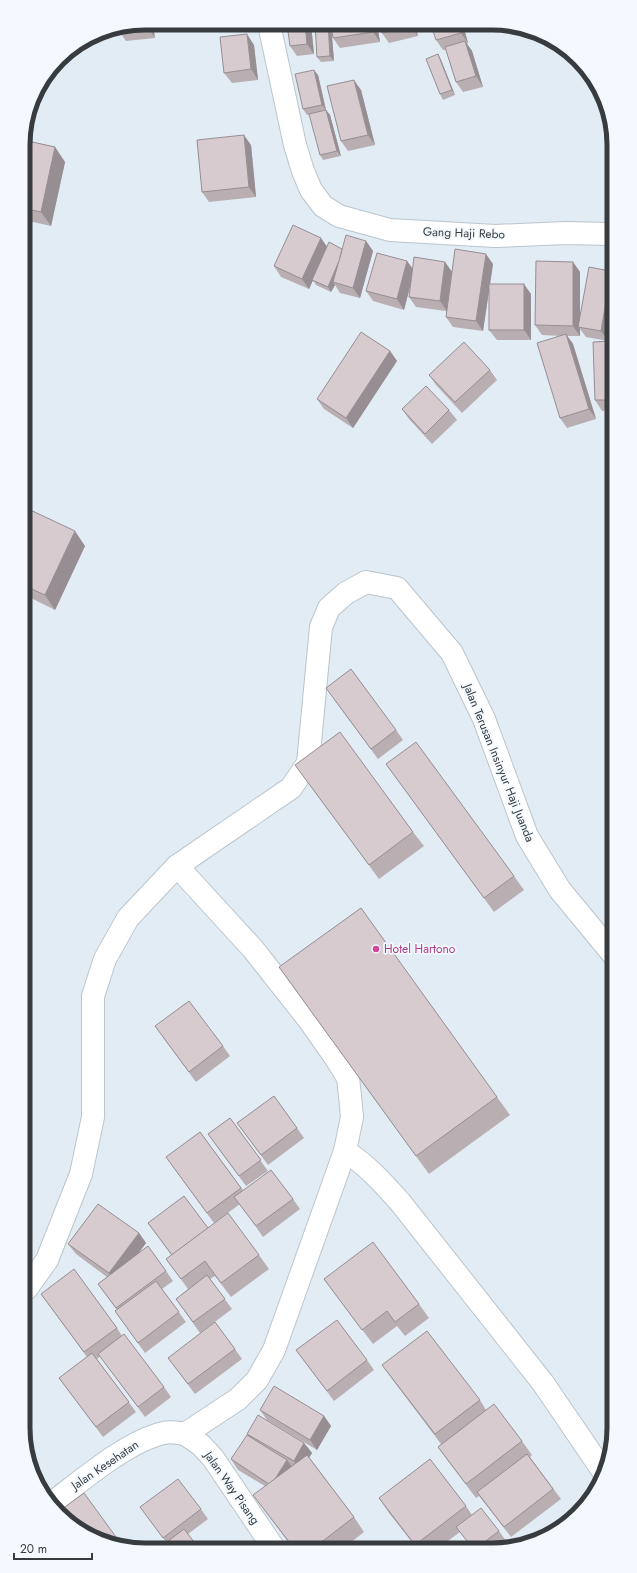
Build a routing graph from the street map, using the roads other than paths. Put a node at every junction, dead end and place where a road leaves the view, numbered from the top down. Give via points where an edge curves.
1 (270, 30) edge
2 (607, 234) edge
3 (177, 866) junction
4 (607, 947) edge
5 (345, 1151) junction
6 (30, 1284) edge
7 (185, 1434) junction
8 (600, 1467) edge
9 (56, 1500) edge
10 (270, 1543) edge

1 - 2 street, Gang Haji Rebo via 295,145 311,190 322,206 339,216 390,230 494,236
3 - 4 street, Jalan Terusan Insinyur Haji Juanda via 291,788 308,763 321,628 329,608 346,593 366,582 397,588 452,652 484,719 527,836 560,890
3 - 5 street via 253,949 336,1057 348,1078 350,1096 352,1117
3 - 6 street, Jalan Terusan Insinyur Haji Juanda via 128,918 105,959 93,996 93,1117 81,1174 46,1260
5 - 7 street via 274,1350 257,1380 238,1399
5 - 8 street via 361,1161 378,1177 405,1208 543,1383
7 - 9 street, Jalan Kesehatan via 165,1432 144,1439 104,1464
7 - 10 street, Jalan Way Pisang via 213,1458

